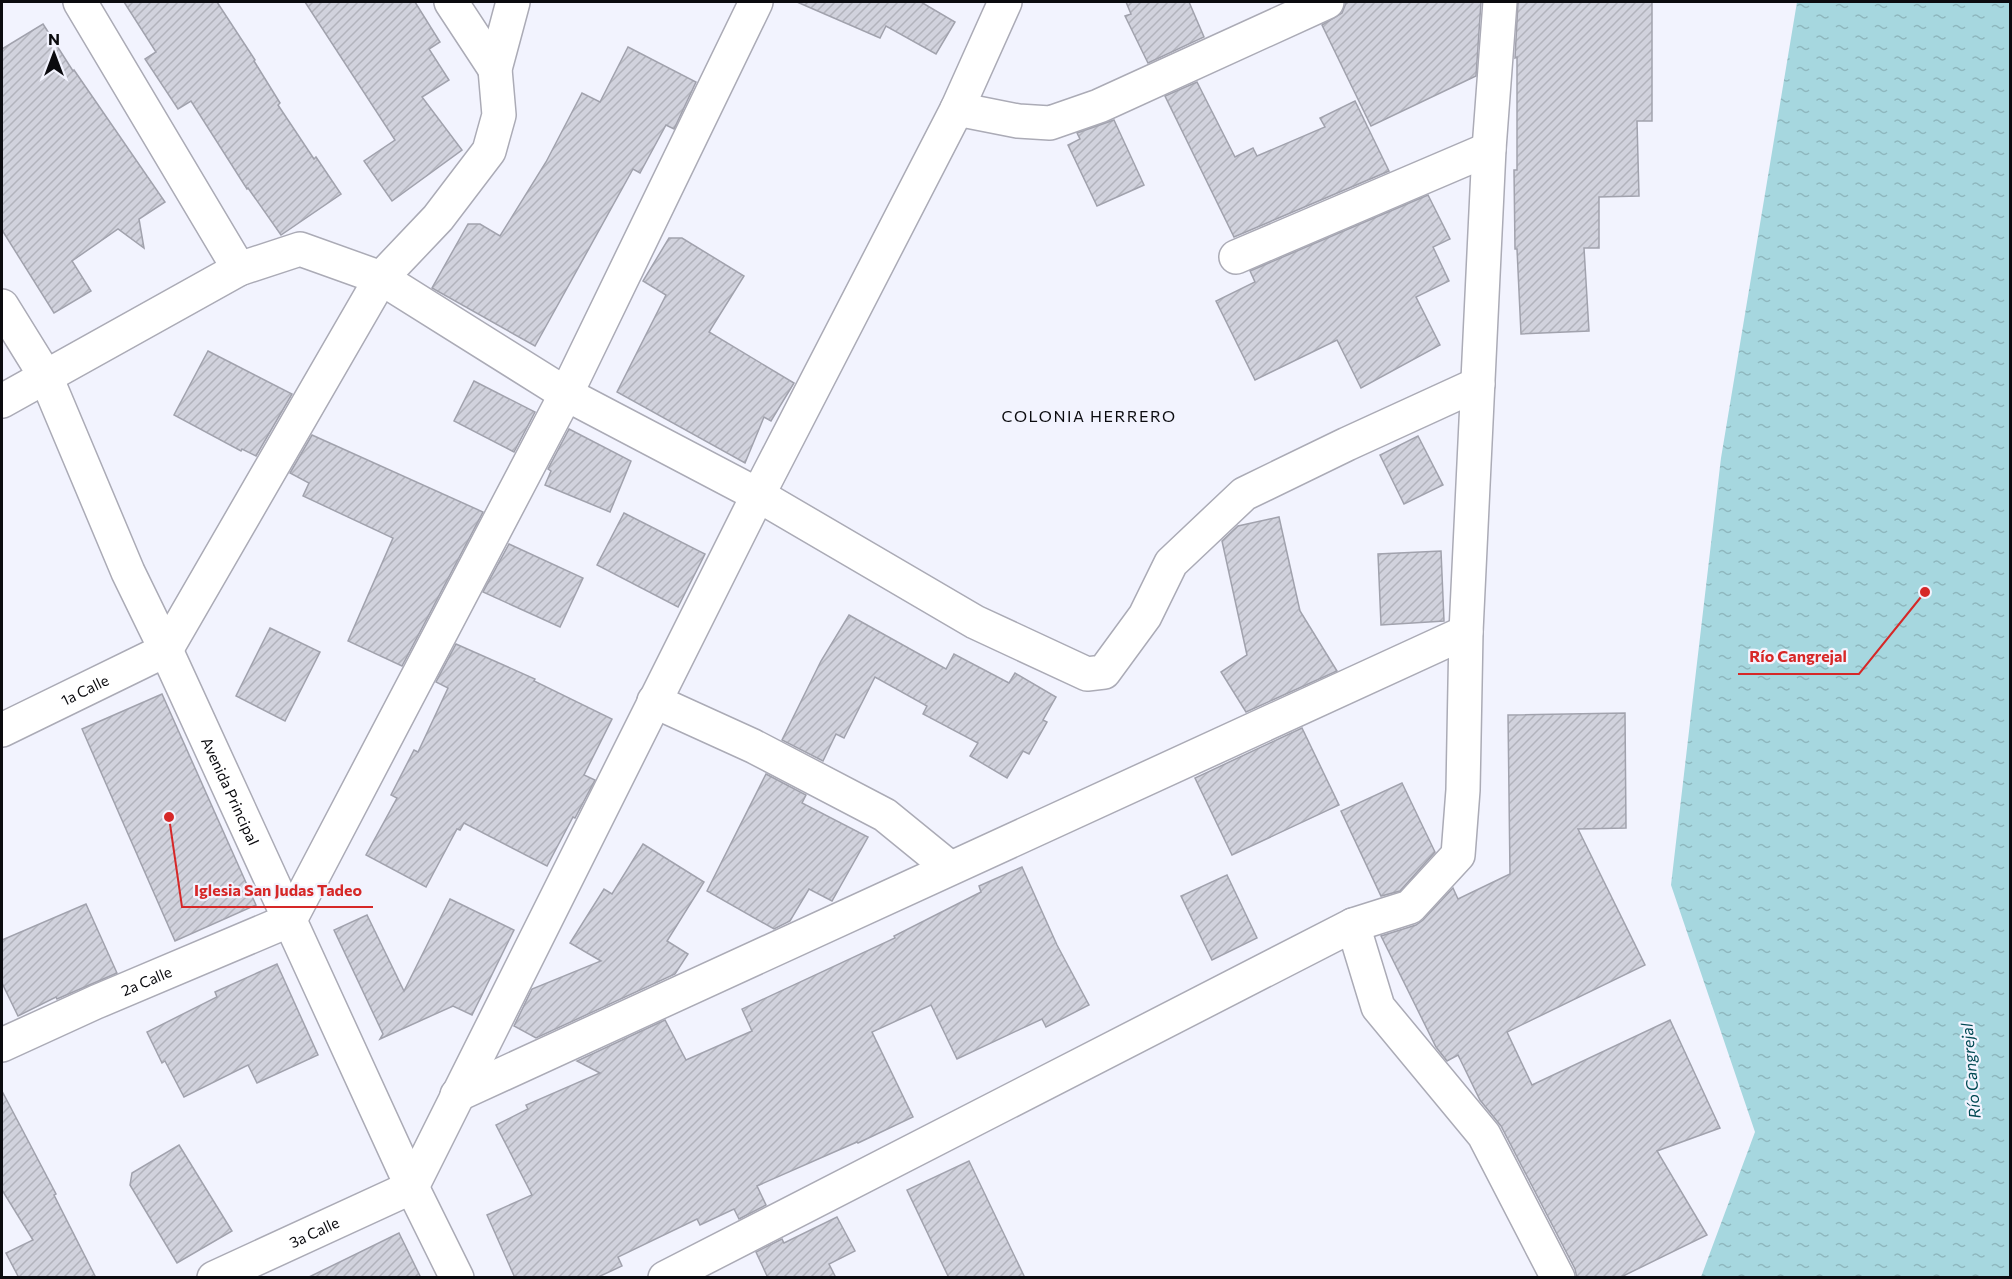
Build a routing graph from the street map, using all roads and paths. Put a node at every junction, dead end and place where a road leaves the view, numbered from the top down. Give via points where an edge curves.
1 (80, 2) edge
2 (451, 2) edge
3 (513, 2) edge
4 (756, 2) edge
5 (1005, 2) edge
6 (1327, 2) edge
7 (1500, 2) edge
8 (495, 69) junction
9 (957, 108) junction
10 (1490, 149) junction
11 (1236, 257) dead end
12 (239, 269) junction
13 (381, 278) junction
14 (2, 306) edge
15 (46, 376) junction
16 (1478, 384) junction
17 (566, 394) junction
18 (2, 401) edge
19 (758, 495) junction
20 (1466, 632) junction
21 (166, 650) junction
22 (654, 701) junction
23 (2, 730) edge
24 (950, 868) junction
25 (290, 920) junction
26 (1353, 925) junction
27 (2, 1045) edge
28 (457, 1095) junction
29 (412, 1187) junction
30 (214, 1278) edge
31 (456, 1278) edge
32 (665, 1278) edge
33 (1558, 1278) edge

1 - 12 street
2 - 8 street
3 - 8 street
4 - 17 street
5 - 9 street
6 - 9 street via 1100,106 1050,123 1018,121
7 - 10 street
8 - 13 street via 499,115 489,151 438,218
9 - 19 street
10 - 11 street
10 - 16 street
12 - 13 street via 300,249
12 - 15 street
13 - 17 street
13 - 21 street
14 - 15 street, Avenida Principal
15 - 18 street
15 - 21 street, Avenida Principal via 128,572
16 - 19 street via 1244,494 1171,563 1145,616 1104,672 1087,674 975,622
16 - 20 street
17 - 19 street
17 - 25 street
19 - 22 street
20 - 24 street
20 - 26 street via 1458,855 1410,907
21 - 23 street, 1a Calle
21 - 25 street, Avenida Principal
22 - 24 street via 753,746 885,815
22 - 28 street
24 - 28 street
25 - 27 street, 2a Calle
25 - 29 street, Avenida Principal
26 - 32 street
26 - 33 street via 1378,1007 1484,1135
28 - 29 street
29 - 30 street, 3a Calle
29 - 31 street, Avenida Principal

